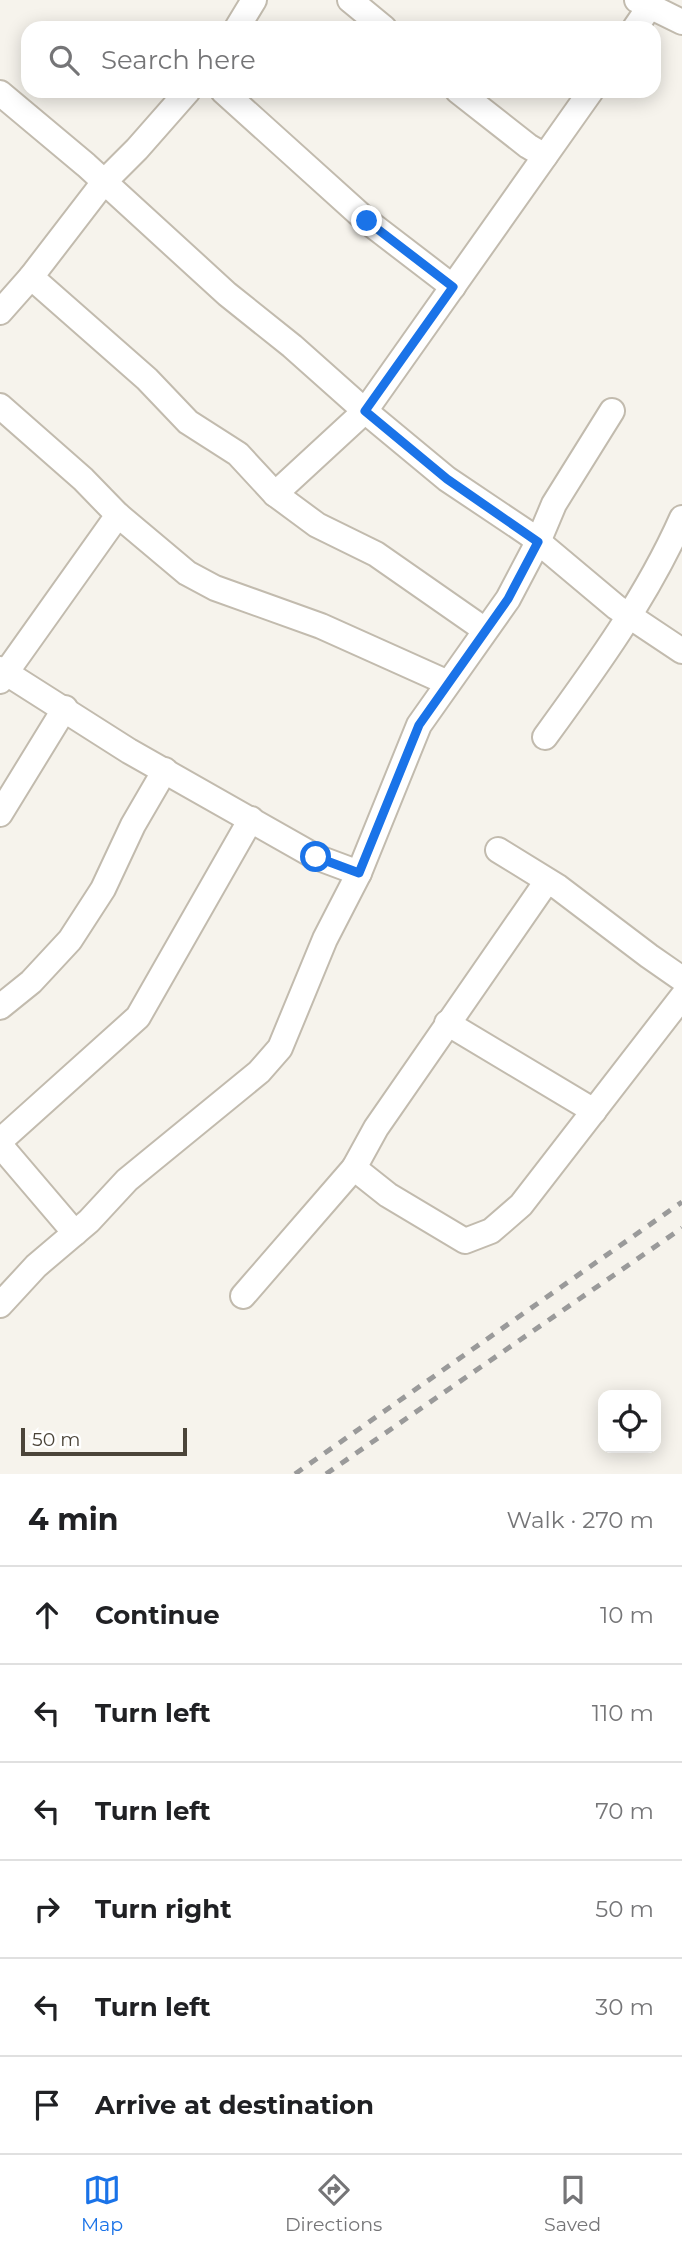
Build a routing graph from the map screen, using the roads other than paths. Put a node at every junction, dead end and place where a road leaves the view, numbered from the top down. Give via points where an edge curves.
1 (254, 0) edge
2 (350, 0) edge
3 (644, 3) edge
4 (241, 21) edge
5 (376, 21) edge
6 (638, 21) edge
7 (682, 22) edge
8 (0, 93) edge
9 (182, 98) edge
10 (231, 98) edge
11 (466, 98) edge
12 (586, 98) edge
13 (545, 156) junction
14 (104, 182) junction
15 (31, 277) junction
16 (453, 287) junction
17 (0, 312) edge
18 (0, 406) edge
19 (365, 411) junction
20 (612, 411) dead end
21 (275, 495) junction
22 (118, 515) junction
23 (682, 518) edge
24 (538, 542) junction
25 (628, 615) junction
26 (485, 630) junction
27 (682, 651) edge
28 (2, 675) edge
29 (448, 683) junction
30 (65, 708) junction
31 (545, 737) dead end
32 (164, 770) junction
33 (0, 814) edge
34 (251, 820) junction
35 (498, 850) dead end
36 (359, 873) junction
37 (547, 881) junction
38 (682, 979) edge
39 (682, 997) edge
40 (0, 1007) edge
41 (447, 1023) junction
42 (594, 1111) junction
43 (0, 1143) edge
44 (354, 1168) junction
45 (75, 1233) junction
46 (243, 1296) dead end
47 (0, 1306) edge

1 - 4 street
2 - 5 street
3 - 6 street
3 - 7 street
8 - 14 street
9 - 14 street
10 - 16 street via 367,221
11 - 13 street
12 - 13 street
13 - 16 street
14 - 15 street
14 - 19 street
15 - 17 street
15 - 21 street via 147,379 188,422 238,454
16 - 19 street
18 - 22 street
19 - 21 street
19 - 24 street via 447,479
20 - 24 street via 554,504
21 - 26 street via 317,525 376,554
22 - 28 street
22 - 29 street via 187,573 215,588 321,626
23 - 25 street via 664,559
24 - 25 street
24 - 26 street via 508,599
25 - 27 street
25 - 31 street
26 - 29 street
28 - 30 street
29 - 36 street via 419,725
30 - 32 street
30 - 33 street
32 - 34 street
32 - 40 street via 103,889 70,940
34 - 36 street via 316,857
34 - 43 street via 138,1017
35 - 37 street
36 - 45 street via 325,939 280,1048 259,1072 127,1180
37 - 38 street
37 - 41 street
39 - 42 street
41 - 42 street
41 - 44 street
42 - 44 street via 521,1205 491,1231 465,1241 388,1195
43 - 45 street
44 - 46 street
45 - 47 street via 36,1266

